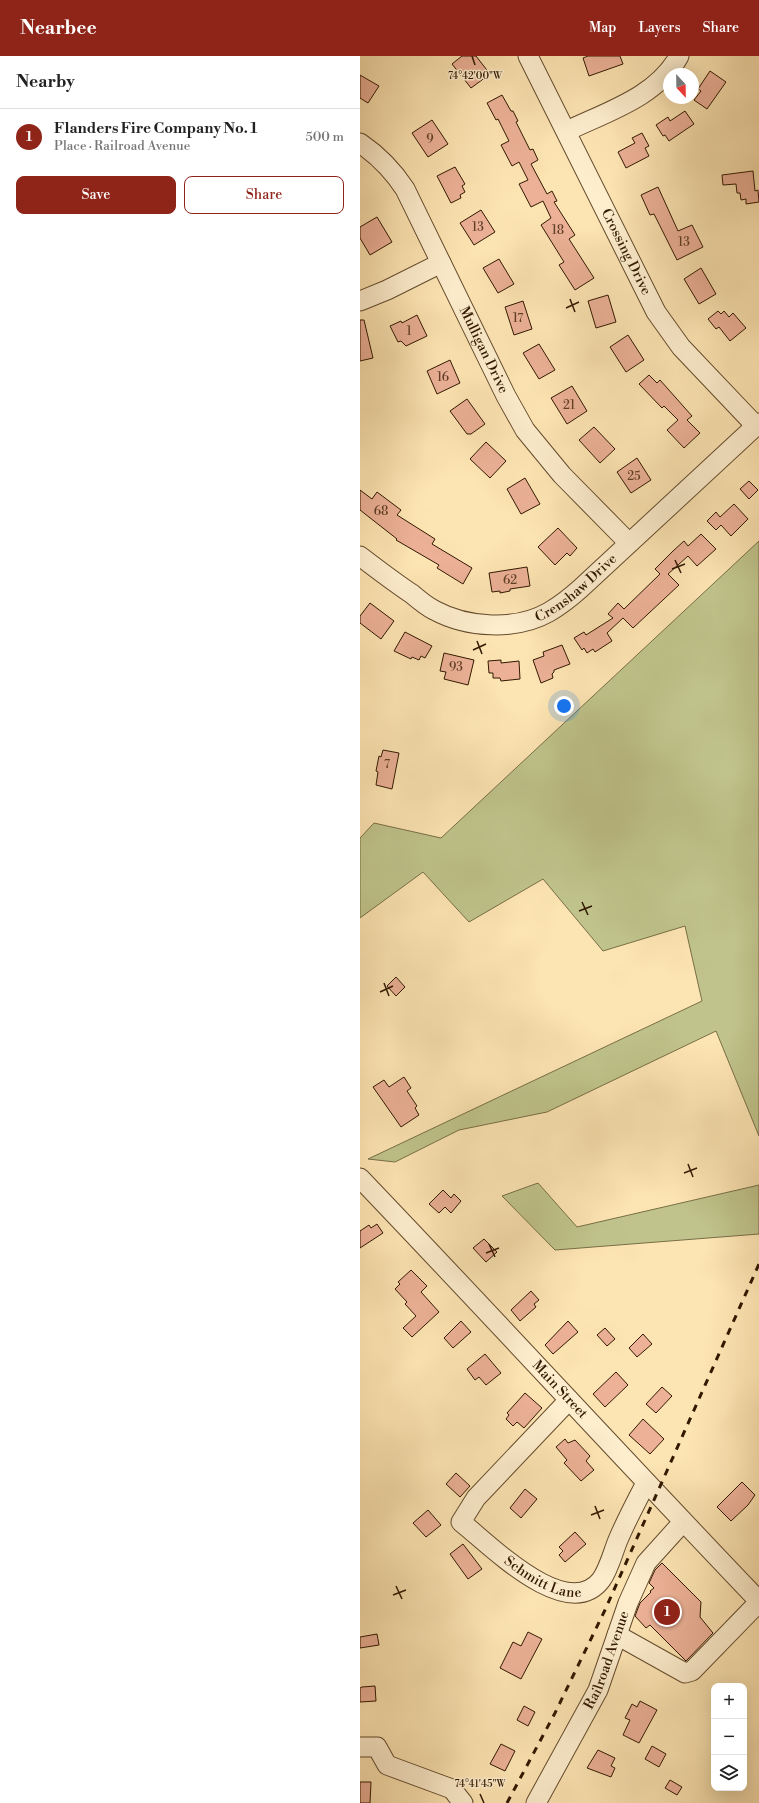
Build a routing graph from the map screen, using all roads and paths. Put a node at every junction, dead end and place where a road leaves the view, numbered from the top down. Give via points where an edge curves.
1 (528, 56) edge
2 (679, 56) edge
3 (567, 131) junction
4 (360, 143) edge
5 (441, 263) junction
6 (360, 301) edge
7 (757, 425) edge
8 (629, 543) junction
9 (360, 556) edge
10 (360, 1178) edge
11 (569, 1400) junction
12 (646, 1483) junction
13 (683, 1522) junction
14 (759, 1601) edge
15 (617, 1635) junction
16 (360, 1747) edge
17 (463, 1803) edge
18 (536, 1803) edge

1 - 3 street, Crossing Drive
2 - 3 street via 655,85 637,97
3 - 7 street, Crossing Drive via 647,296 667,329 695,363
4 - 5 street, Mulligan Drive via 380,156 395,174
5 - 6 street
5 - 8 street, Mulligan Drive via 525,430 562,476
7 - 8 street, Crenshaw Drive
8 - 9 street, Crenshaw Drive via 564,603 548,613 531,619 494,625 473,624 434,610
10 - 11 street, Main Street
11 - 12 street, Main Street
11 - 12 street, Schmitt Lane via 476,1498 461,1522 543,1584 558,1591 584,1591 597,1585 604,1576 620,1534
12 - 13 street, Main Street
13 - 14 street, Main Street
13 - 15 street, Railroad Avenue via 646,1563 630,1597
14 - 15 street via 692,1671 685,1673
15 - 18 street, Railroad Avenue via 598,1690
16 - 17 street via 377,1747 387,1764 452,1789

